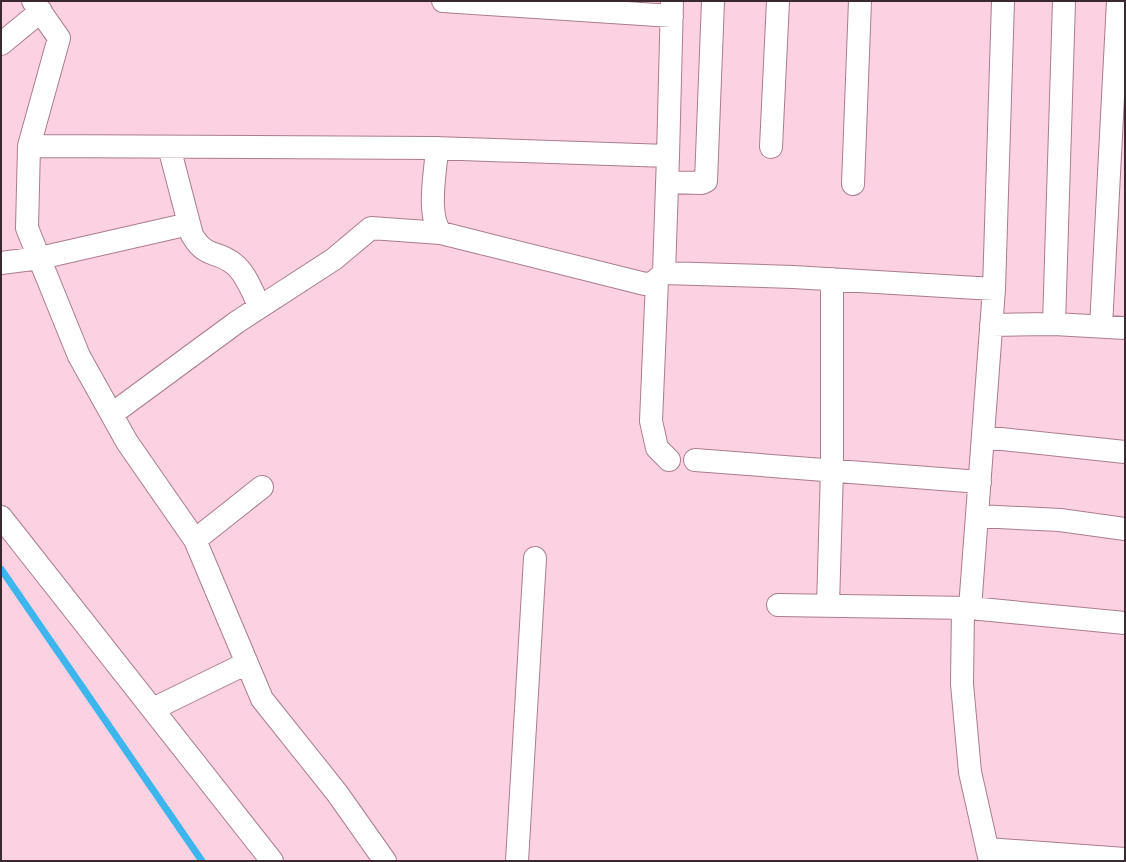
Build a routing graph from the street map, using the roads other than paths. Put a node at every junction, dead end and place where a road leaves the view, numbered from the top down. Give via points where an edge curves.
1 (443, 1) edge
2 (713, 1) edge
3 (778, 1) edge
4 (860, 1) edge
5 (1003, 1) edge
6 (1064, 1) edge
7 (1118, 1) edge
8 (37, 6) edge
9 (672, 8) edge
10 (1, 44) edge
11 (29, 146) junction
12 (169, 147) junction
13 (771, 147) dead end
14 (437, 148) junction
15 (668, 156) junction
16 (667, 182) junction
17 (853, 184) dead end
18 (189, 224) junction
19 (441, 232) junction
20 (40, 258) junction
21 (1, 263) edge
22 (661, 277) junction
23 (832, 279) junction
24 (994, 289) junction
25 (260, 307) junction
26 (1054, 324) junction
27 (992, 325) junction
28 (1101, 327) junction
29 (1125, 328) edge
30 (112, 414) junction
31 (983, 437) junction
32 (1125, 452) edge
33 (669, 460) dead end
34 (695, 460) dead end
35 (832, 470) junction
36 (980, 482) junction
37 (262, 487) dead end
38 (977, 516) junction
39 (1, 517) edge
40 (1125, 529) edge
41 (195, 540) junction
42 (535, 558) dead end
43 (778, 605) dead end
44 (828, 605) junction
45 (967, 608) junction
46 (1125, 623) edge
47 (247, 663) junction
48 (153, 709) junction
49 (989, 855) edge
50 (1125, 859) edge
51 (272, 861) edge
52 (385, 861) edge
53 (517, 861) edge

1 - 9 street
2 - 16 street via 706,181
3 - 13 street
4 - 17 street
5 - 24 street
6 - 26 street
7 - 28 street
8 - 10 street
8 - 11 street via 59,38
9 - 15 street
11 - 12 street
11 - 20 street via 28,228
12 - 14 street
12 - 18 street
14 - 15 street
14 - 19 street via 433,209 435,223
15 - 16 street
16 - 22 street
18 - 20 street
18 - 25 street via 192,235 204,251 229,261 239,269
19 - 22 street via 645,284
19 - 25 street via 371,228 334,259
20 - 21 street
20 - 30 street via 79,356
22 - 23 street
22 - 33 street via 651,421 657,448
23 - 24 street
23 - 35 street
24 - 27 street
25 - 30 street
26 - 27 street
26 - 28 street
27 - 31 street
28 - 29 street
30 - 41 street via 127,442
31 - 32 street
31 - 36 street
34 - 35 street
35 - 36 street
35 - 44 street
36 - 38 street
37 - 41 street
38 - 40 street via 1060,520
38 - 45 street
39 - 48 street
41 - 47 street
42 - 53 street
43 - 44 street
44 - 45 street
45 - 46 street
45 - 49 street via 962,684 970,772
47 - 48 street
47 - 52 street via 262,699 337,793
48 - 51 street
49 - 50 street

